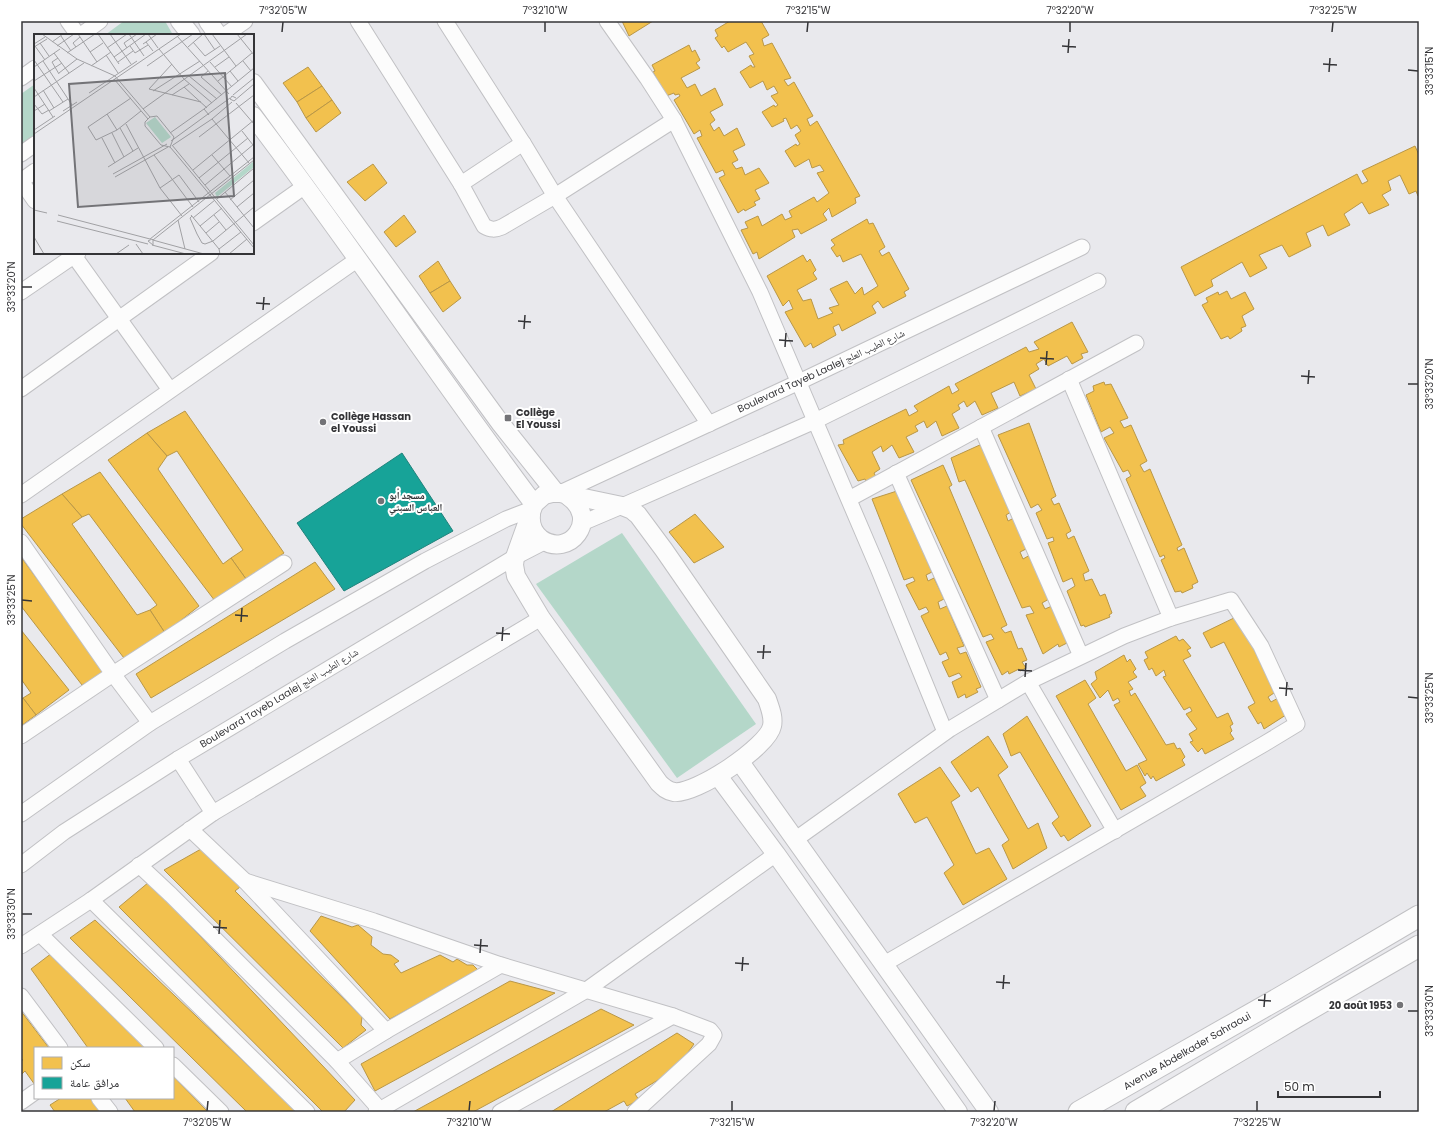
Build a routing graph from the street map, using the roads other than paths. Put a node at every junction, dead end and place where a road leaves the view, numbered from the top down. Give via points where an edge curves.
1 (68, 21) edge
2 (100, 21) edge
3 (208, 21) edge
4 (245, 21) edge
5 (358, 21) edge
6 (445, 21) edge
7 (607, 21) edge
8 (188, 31) edge
9 (78, 34) edge
10 (80, 34) edge
11 (217, 34) edge
12 (226, 34) edge
13 (34, 69) edge
14 (21, 78) edge
15 (254, 84) edge
16 (674, 120) junction
17 (254, 121) edge
18 (523, 143) junction
19 (34, 145) edge
20 (21, 154) edge
21 (34, 172) edge
22 (21, 181) edge
23 (461, 184) junction
24 (305, 186) junction
25 (555, 196) junction
26 (34, 200) edge
27 (254, 222) edge
28 (1082, 247) dead end
29 (75, 254) edge
30 (210, 254) edge
31 (358, 259) junction
32 (1098, 281) dead end
33 (21, 292) edge
34 (118, 319) junction
35 (1136, 343) dead end
36 (1069, 379) junction
37 (799, 382) junction
38 (21, 389) edge
39 (170, 390) junction
40 (815, 421) junction
41 (709, 424) junction
42 (980, 427) junction
43 (896, 473) junction
44 (561, 494) junction
45 (21, 495) edge
46 (848, 499) junction
47 (622, 506) junction
48 (532, 509) junction
49 (582, 523) junction
50 (21, 542) edge
51 (544, 542) junction
52 (515, 557) junction
53 (284, 563) dead end
54 (541, 618) junction
55 (1172, 618) junction
56 (1081, 656) junction
57 (113, 674) junction
58 (1028, 682) junction
59 (998, 700) junction
60 (150, 723) junction
61 (945, 732) junction
62 (21, 736) edge
63 (178, 759) junction
64 (740, 762) junction
65 (718, 776) junction
66 (213, 813) junction
67 (21, 814) edge
68 (190, 829) junction
69 (1115, 831) junction
70 (796, 839) junction
71 (776, 854) junction
72 (21, 865) edge
73 (139, 865) junction
74 (245, 881) junction
75 (91, 900) junction
76 (1419, 916) edge
77 (40, 934) junction
78 (21, 946) edge
79 (1419, 946) edge
80 (884, 964) junction
81 (501, 965) junction
82 (585, 991) junction
83 (21, 996) edge
84 (672, 1016) junction
85 (386, 1031) junction
86 (59, 1047) edge
87 (155, 1047) edge
88 (337, 1061) junction
89 (174, 1066) edge
90 (34, 1093) edge
91 (100, 1099) edge
92 (23, 1104) edge
93 (525, 1106) edge
94 (380, 1111) edge
95 (110, 1112) edge
96 (220, 1112) edge
97 (306, 1112) edge
98 (500, 1112) edge
99 (635, 1112) edge
100 (958, 1112) edge
101 (989, 1112) edge
102 (1079, 1112) edge
103 (1136, 1112) edge

1 - 9 street
2 - 10 street
3 - 8 street
3 - 11 street
4 - 12 street
5 - 23 street
6 - 18 street
7 - 16 street
13 - 14 street
15 - 44 street via 501,424
16 - 25 street
16 - 37 street via 760,292
17 - 24 street
18 - 23 street
18 - 25 street
19 - 20 street
21 - 22 street
22 - 26 street
23 - 25 street via 484,226 495,230
24 - 27 street
24 - 31 street
25 - 41 street
28 - 37 street, Boulevard Tayeb Laalej شارع الطيب العلج
29 - 33 street
29 - 34 street
30 - 34 street
31 - 39 street
31 - 48 street
32 - 40 street
34 - 38 street
34 - 39 street
35 - 36 street
36 - 42 street
36 - 55 street
37 - 40 street
37 - 41 street, Boulevard Tayeb Laalej شارع الطيب العلج
39 - 45 street
40 - 46 street
40 - 47 street
41 - 44 street, Boulevard Tayeb Laalej شارع الطيب العلج
42 - 43 street
42 - 56 street
43 - 46 street
43 - 59 street
44 - 47 street
44 - 48 street via 544,496
44 - 49 street via 575,500 582,515
46 - 61 street
47 - 49 street
47 - 64 street via 638,515 660,544 767,699 772,714 769,734
48 - 51 street via 530,522 533,530
48 - 52 street
48 - 60 street via 506,519 425,561 285,641
49 - 51 street via 575,537 568,542
50 - 57 street
51 - 52 street, Boulevard Tayeb Laalej شارع الطيب العلج
52 - 54 street via 516,576
52 - 63 street, Boulevard Tayeb Laalej شارع الطيب العلج
53 - 57 street
54 - 65 street via 665,789 674,792 685,791
54 - 66 street
55 - 56 street
55 - 69 street via 1231,600 1261,646 1297,724
56 - 58 street
57 - 60 street
57 - 62 street
58 - 59 street
58 - 69 street
59 - 61 street
60 - 67 street
61 - 70 street
63 - 66 street
63 - 72 street, Boulevard Tayeb Laalej شارع الطيب العلج via 64,832
64 - 65 street
64 - 70 street
65 - 71 street
66 - 68 street
68 - 73 street
68 - 74 street
69 - 80 street
70 - 80 street
71 - 82 street
71 - 100 street
73 - 75 street
73 - 88 street
74 - 81 street via 374,921
74 - 85 street
75 - 77 street
75 - 97 street
76 - 102 main road, Avenue Abdelkader Sahraoui
77 - 78 street
77 - 87 street
79 - 103 main road
80 - 101 street
81 - 82 street
81 - 85 street
82 - 84 street
82 - 94 street
83 - 86 street
84 - 93 street
84 - 99 street via 705,1027 714,1035 708,1044
85 - 88 street
88 - 94 street
89 - 96 street
90 - 92 street
91 - 95 street
93 - 98 street

